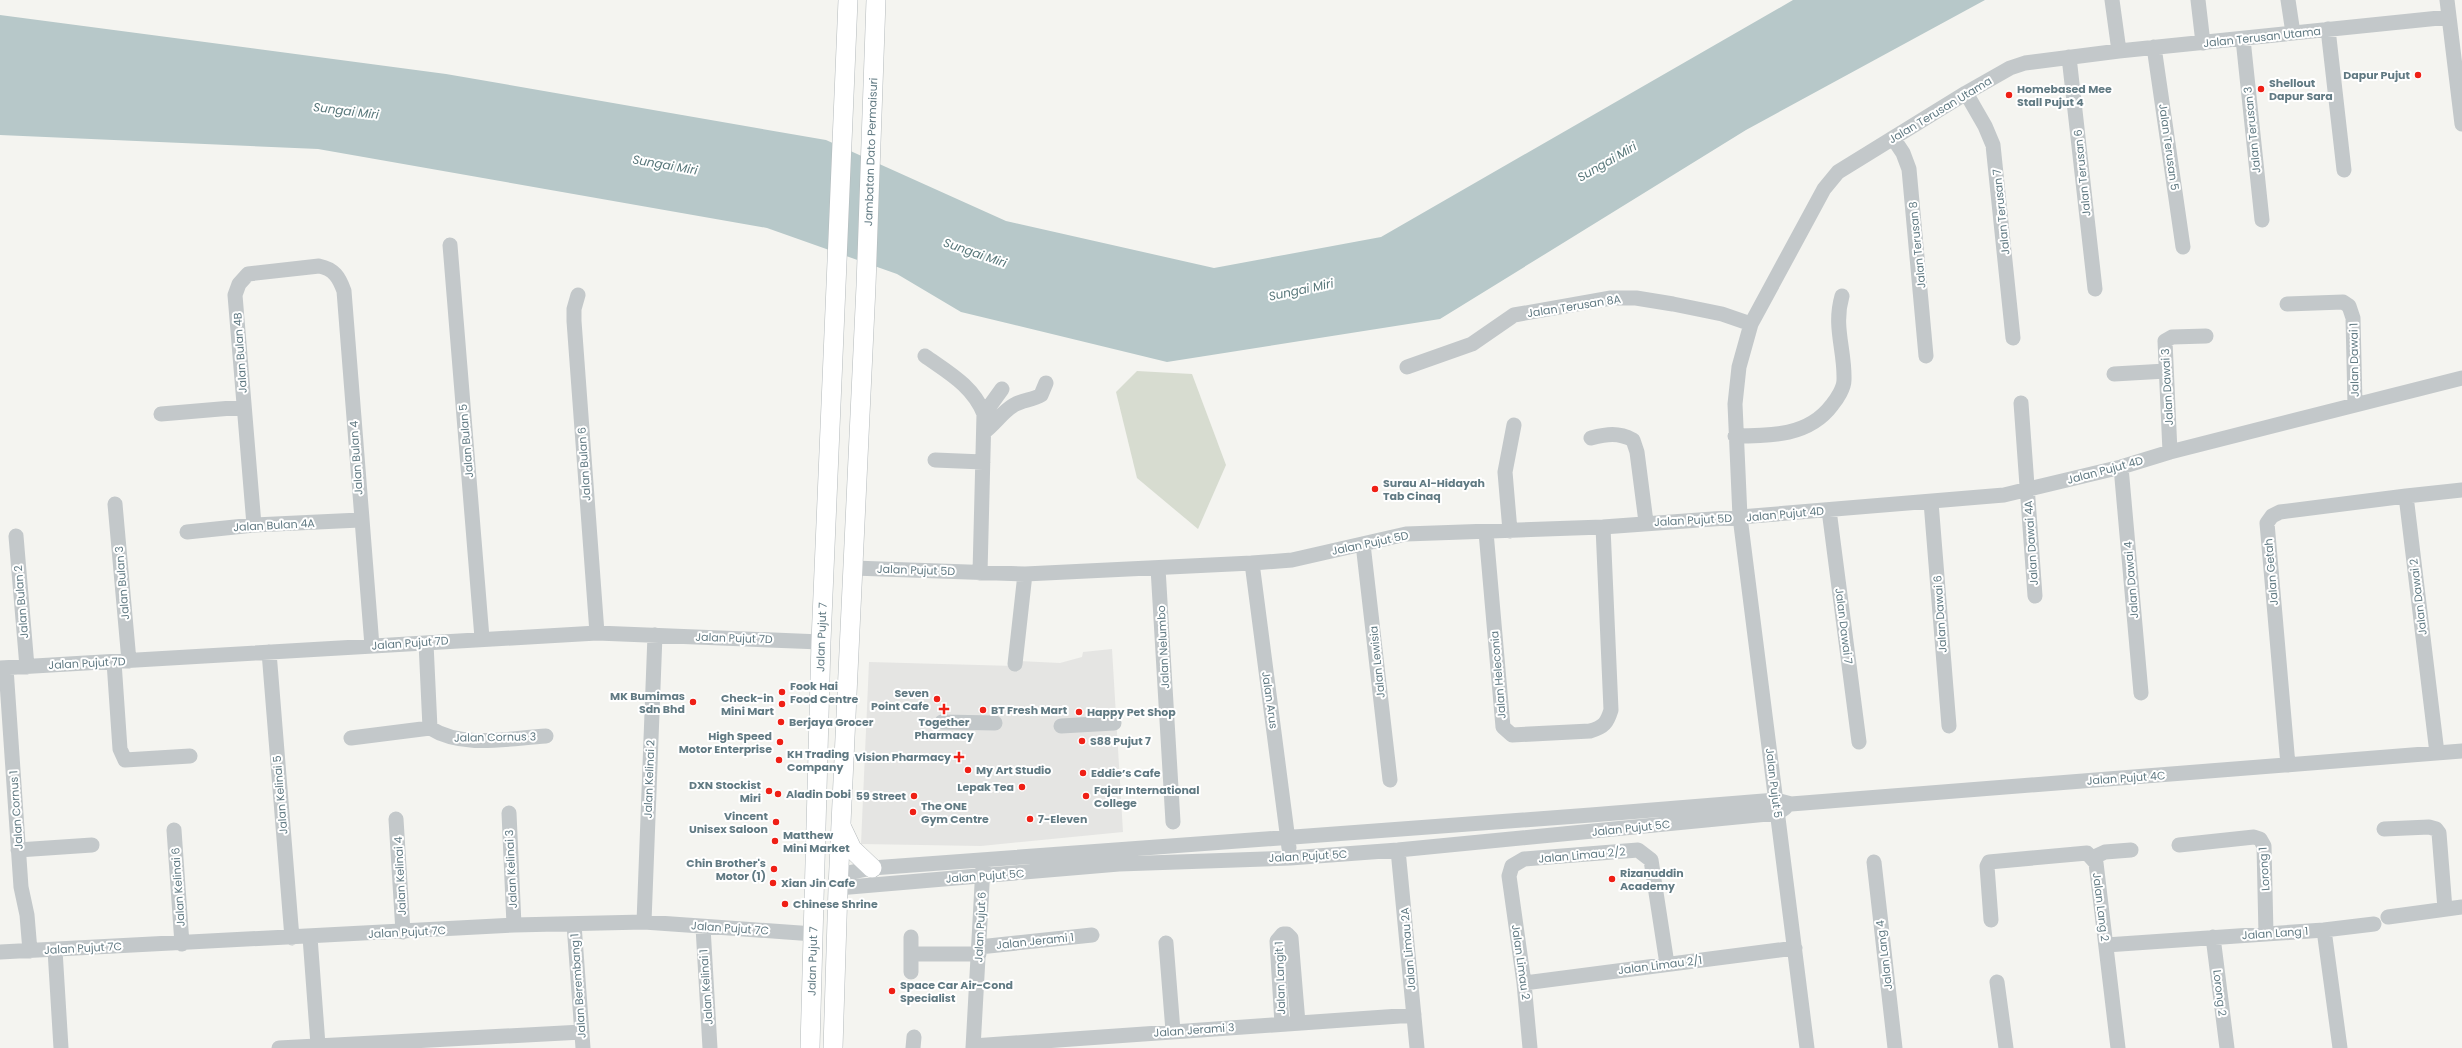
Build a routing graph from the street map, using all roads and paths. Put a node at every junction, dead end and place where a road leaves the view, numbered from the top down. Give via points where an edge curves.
1 (848, 0) edge
2 (2112, 0) edge
3 (2198, 0) edge
4 (2288, 0) edge
5 (2448, 0) edge
6 (876, 8) edge
7 (2449, 17) junction
8 (2328, 30) junction
9 (2293, 33) junction
10 (2243, 39) junction
11 (2203, 43) junction
12 (2154, 47) junction
13 (2119, 51) junction
14 (2069, 57) junction
15 (1966, 93) junction
16 (2462, 124) edge
17 (1893, 138) junction
18 (2344, 170) dead end
19 (2262, 220) dead end
20 (450, 244) dead end
21 (2183, 247) dead end
22 (335, 273) joint
23 (866, 286) joint
24 (2095, 289) dead end
25 (578, 296) dead end
26 (1842, 296) dead end
27 (2287, 304) dead end
28 (1751, 324) junction
29 (2206, 336) dead end
30 (2013, 338) dead end
31 (925, 356) dead end
32 (1926, 356) dead end
33 (1406, 367) dead end
34 (2166, 371) junction
35 (2114, 374) dead end
36 (2462, 378) edge
37 (1046, 383) dead end
38 (1002, 389) dead end
39 (2021, 403) dead end
40 (2355, 405) junction
41 (244, 407) junction
42 (161, 414) dead end
43 (984, 414) junction
44 (1514, 425) dead end
45 (984, 432) junction
46 (1735, 436) junction
47 (1591, 438) dead end
48 (2170, 452) junction
49 (935, 460) dead end
50 (983, 462) junction
51 (2121, 467) junction
52 (2028, 490) junction
53 (2462, 490) edge
54 (2406, 496) junction
55 (1931, 502) junction
56 (115, 504) dead end
57 (1829, 510) junction
58 (1740, 517) junction
59 (360, 520) junction
60 (1646, 522) junction
61 (254, 525) junction
62 (1603, 527) junction
63 (1510, 531) junction
64 (187, 532) dead end
65 (1486, 532) junction
66 (16, 536) dead end
67 (1364, 544) junction
68 (1252, 563) junction
69 (853, 568) junction
70 (1158, 568) junction
71 (980, 573) junction
72 (1025, 574) junction
73 (2035, 596) dead end
74 (597, 633) junction
75 (655, 635) junction
76 (482, 638) junction
77 (821, 642) junction
78 (426, 643) junction
79 (372, 646) junction
80 (269, 652) junction
81 (129, 661) junction
82 (114, 662) junction
83 (1015, 664) dead end
84 (27, 667) junction
85 (3, 668) edge
86 (2141, 693) dead end
87 (942, 722) dead end
88 (995, 723) dead end
89 (1114, 723) dead end
90 (1061, 726) dead end
91 (1949, 726) dead end
92 (430, 728) junction
93 (546, 736) dead end
94 (351, 738) dead end
95 (1858, 742) dead end
96 (2462, 751) edge
97 (2437, 753) junction
98 (190, 756) dead end
99 (2288, 765) junction
100 (1390, 780) dead end
101 (1777, 806) junction
102 (509, 813) dead end
103 (396, 820) dead end
104 (1173, 822) dead end
105 (842, 828) junction
106 (2384, 829) dead end
107 (174, 830) dead end
108 (1289, 838) junction
109 (92, 845) dead end
110 (2179, 845) dead end
111 (1118, 849) junction
112 (18, 850) junction
113 (1398, 850) junction
114 (2131, 850) dead end
115 (1290, 858) junction
116 (2092, 858) junction
117 (983, 860) junction
118 (1874, 862) dead end
119 (934, 864) junction
120 (1119, 864) junction
121 (872, 868) junction
122 (1509, 876) joint
123 (983, 878) junction
124 (936, 880) junction
125 (838, 882) junction
126 (2462, 907) edge
127 (2445, 909) junction
128 (2388, 917) dead end
129 (1991, 920) dead end
130 (644, 922) junction
131 (574, 924) junction
132 (2374, 924) dead end
133 (514, 925) junction
134 (703, 927) junction
135 (2324, 930) junction
136 (403, 932) junction
137 (814, 934) junction
138 (2266, 934) junction
139 (1092, 935) dead end
140 (310, 937) junction
141 (910, 937) dead end
142 (2213, 937) junction
143 (292, 938) junction
144 (1166, 943) dead end
145 (182, 944) junction
146 (2106, 945) junction
147 (1795, 948) junction
148 (54, 950) junction
149 (30, 951) junction
150 (979, 951) junction
151 (0, 952) edge
152 (911, 954) junction
153 (1667, 964) junction
154 (911, 972) dead end
155 (1997, 982) dead end
156 (1524, 983) junction
157 (1414, 1015) junction
158 (1298, 1023) junction
159 (811, 1024) junction
160 (1282, 1024) junction
161 (1173, 1031) junction
162 (582, 1032) junction
163 (318, 1046) junction
164 (973, 1047) edge
165 (61, 1048) edge
166 (279, 1048) edge
167 (583, 1048) edge
168 (710, 1048) edge
169 (810, 1048) edge
170 (833, 1048) edge
171 (1417, 1048) edge
172 (1530, 1048) edge
173 (1807, 1048) edge
174 (1895, 1048) edge
175 (2006, 1048) edge
176 (2118, 1048) edge
177 (2227, 1048) edge
178 (2340, 1048) edge

1 - 77 main road, Jalan Pujut 7
2 - 13 street
3 - 11 street
4 - 9 street
5 - 7 street
6 - 23 main road, Jambatan Dato Permaisuri
7 - 8 street, Jalan Terusan Utama
7 - 16 street
8 - 9 street, Jalan Terusan Utama
8 - 18 street
9 - 10 street, Jalan Terusan Utama
10 - 11 street, Jalan Terusan Utama
10 - 19 street, Jalan Terusan 3
11 - 12 street, Jalan Terusan Utama
12 - 13 street, Jalan Terusan Utama
12 - 21 street, Jalan Terusan 5
13 - 14 street, Jalan Terusan Utama
14 - 15 street, Jalan Terusan Utama via 2010,68
14 - 24 street, Jalan Terusan 6
15 - 17 street, Jalan Terusan Utama
15 - 30 street, Jalan Terusan 7 via 1993,145
17 - 28 street, Jalan Terusan Utama via 1838,172 1824,189
17 - 32 street, Jalan Terusan 8 via 1909,169
20 - 76 street, Jalan Bulan 5
22 - 41 street, Jalan Bulan 4B via 319,266 248,274 243,278 236,294
22 - 59 street, Jalan Bulan 4 via 344,291
23 - 69 main road, Jalan Pujut 7
25 - 74 street, Jalan Bulan 6 via 574,321
26 - 46 street via 1837,313 1844,382 1836,400 1824,415 1806,427 1773,436
27 - 40 street, Jalan Dawai 1 via 2343,302 2349,306 2353,318
28 - 33 street, Jalan Terusan 8A via 1722,314 1666,303 1636,298 1611,298 1514,316 1472,344
28 - 46 street, Jalan Terusan Utama via 1738,367
29 - 34 street, Jalan Dawai 3 via 2172,337 2165,341
31 - 43 street via 967,386 978,400
34 - 35 street
34 - 48 street, Jalan Dawai 3
36 - 40 street, Jalan Pujut 4D
37 - 45 street via 1039,396 1004,411
38 - 43 street
39 - 52 street, Jalan Dawai 4A
40 - 48 street, Jalan Pujut 4D
41 - 42 street
41 - 61 street, Jalan Bulan 4B
43 - 45 street
44 - 63 street via 1505,472
45 - 50 street
46 - 58 street, Jalan Terusan Utama
47 - 60 street via 1611,433 1633,440 1637,452
48 - 51 street, Jalan Pujut 4D
49 - 50 street
50 - 71 street
51 - 52 street, Jalan Pujut 4D
51 - 86 street, Jalan Dawai 4
52 - 55 street, Jalan Pujut 4D
52 - 73 street, Jalan Dawai 4A
53 - 54 street
54 - 97 street, Jalan Dawai 2
54 - 99 street, Jalan Getah via 2280,512 2272,516 2267,523
55 - 57 street, Jalan Pujut 4D
55 - 91 street, Jalan Dawai 6
56 - 81 street, Jalan Bulan 3
57 - 58 street, Jalan Pujut 4D
57 - 95 street, Jalan Dawai 7
58 - 60 street, Jalan Pujut 5D
58 - 101 street, Jalan Pujut 5
59 - 61 street, Jalan Bulan 4A
59 - 79 street, Jalan Bulan 4
60 - 62 street, Jalan Pujut 5D
61 - 64 street, Jalan Bulan 4A
62 - 63 street, Jalan Pujut 5D
62 - 65 street, Jalan Heleconia via 1611,710 1607,723 1601,728 1574,732 1512,734 1504,726
63 - 65 street, Jalan Pujut 5D
65 - 67 street, Jalan Pujut 5D via 1406,534
66 - 84 street, Jalan Bulan 2
67 - 68 street, Jalan Pujut 5D via 1292,560
67 - 100 street, Jalan Lewisia
68 - 70 street, Jalan Pujut 5D
68 - 108 street, Jalan Arus
69 - 71 street, Jalan Pujut 5D
69 - 105 main road, Jalan Pujut 7
70 - 72 street, Jalan Pujut 5D
70 - 104 street, Jalan Nelumbo
71 - 72 street, Jalan Pujut 5D
72 - 83 street
74 - 75 street, Jalan Pujut 7D
74 - 76 street, Jalan Pujut 7D
75 - 77 street, Jalan Pujut 7D
75 - 130 street, Jalan Kelinai 2
76 - 78 street, Jalan Pujut 7D
77 - 137 main road, Jalan Pujut 7
78 - 79 street, Jalan Pujut 7D
78 - 92 street
79 - 80 street, Jalan Pujut 7D
80 - 81 street, Jalan Pujut 7D
80 - 143 street, Jalan Kelinai 5
81 - 82 street, Jalan Pujut 7D
82 - 84 street, Jalan Pujut 7D
82 - 98 street via 120,749 125,760
84 - 85 street, Jalan Pujut 7D
85 - 112 street, Jalan Cornus 1
87 - 88 street
89 - 90 street
92 - 93 street, Jalan Cornus 3 via 457,739
92 - 94 street
96 - 97 street, Jalan Pujut 4C
97 - 99 street, Jalan Pujut 4C
99 - 101 street, Jalan Pujut 4C
101 - 108 street, Jalan Pujut 5C
101 - 113 street, Jalan Pujut 5C
101 - 147 street, Jalan Pujut 5
102 - 133 street, Jalan Kelinai 3
103 - 136 street, Jalan Kelinai 4
105 - 121 main road via 852,849
105 - 125 main road, Jalan Pujut 7
106 - 127 street via 2436,829 2439,834
107 - 145 street, Jalan Kelinai 6
108 - 111 street, Jalan Pujut 5C
108 - 115 street, Jalan Arus
109 - 112 street
110 - 138 street, Lorong 1 via 2254,837 2260,839 2264,846
111 - 117 street, Jalan Pujut 5C
111 - 120 street
112 - 149 street, Jalan Cornus 1
113 - 115 street, Jalan Pujut 5C
113 - 157 street, Jalan Limau 2A
114 - 116 street via 2105,852
115 - 120 street, Jalan Pujut 5C
116 - 129 street, Jalan Lang 2 via 2087,853 1989,862 1987,866
116 - 146 street, Jalan Lang 2 via 2096,863
117 - 119 street, Jalan Pujut 5C
117 - 123 street, Jalan Pujut 6
118 - 174 street, Jalan Lang 4
119 - 121 street, Jalan Pujut 5C
119 - 124 street
120 - 123 street, Jalan Pujut 5C
121 - 125 street, Jalan Pujut 5C
122 - 153 street, Jalan Limau 2/2 via 1512,866 1524,859 1638,850 1651,860
122 - 156 street, Jalan Limau 2
123 - 124 street, Jalan Pujut 5C
123 - 150 street, Jalan Pujut 6
124 - 125 street, Jalan Pujut 5C
125 - 159 main road via 821,893 818,993
125 - 170 main road, Jalan Pujut 7
126 - 127 street
127 - 128 street
130 - 131 street, Jalan Pujut 7C
130 - 134 street, Jalan Pujut 7C
131 - 133 street, Jalan Pujut 7C
131 - 162 street, Jalan Berembang 1
132 - 135 street
133 - 136 street, Jalan Pujut 7C
134 - 137 street, Jalan Pujut 7C
134 - 168 street, Jalan Kelinai 1
135 - 138 street, Jalan Lang 1
135 - 178 street, Jalan Lang 1
136 - 140 street, Jalan Pujut 7C
137 - 159 main road, Jalan Pujut 7
138 - 142 street, Jalan Lang 1
139 - 150 street, Jalan Jerami 1
140 - 143 street, Jalan Pujut 7C
140 - 163 street
141 - 152 street
142 - 146 street, Jalan Lang 1
142 - 177 street, Lorong 2
143 - 145 street, Jalan Pujut 7C
144 - 161 street
145 - 148 street, Jalan Pujut 7C
146 - 176 street, Jalan Lang 2
147 - 153 street, Jalan Limau 2/1
147 - 173 street, Jalan Pujut 5
148 - 149 street, Jalan Pujut 7C
148 - 165 street
149 - 151 street, Jalan Pujut 7C
150 - 152 street, Jalan Jerami 1
150 - 164 street, Jalan Pujut 6
152 - 154 street
153 - 156 street, Jalan Limau 2/1
155 - 175 street
156 - 172 street, Jalan Limau 2
157 - 158 street, Jalan Jerami 3
157 - 171 street, Jalan Limau 2A
158 - 160 street, Jalan Jerami 3
158 - 160 street, Jalan Langit 1 via 1291,938 1283,934 1277,940
159 - 169 main road, Jalan Pujut 7
160 - 161 street, Jalan Jerami 3
161 - 164 street, Jalan Jerami 3
162 - 163 street
162 - 167 street, Jalan Berembang 1
163 - 166 street

